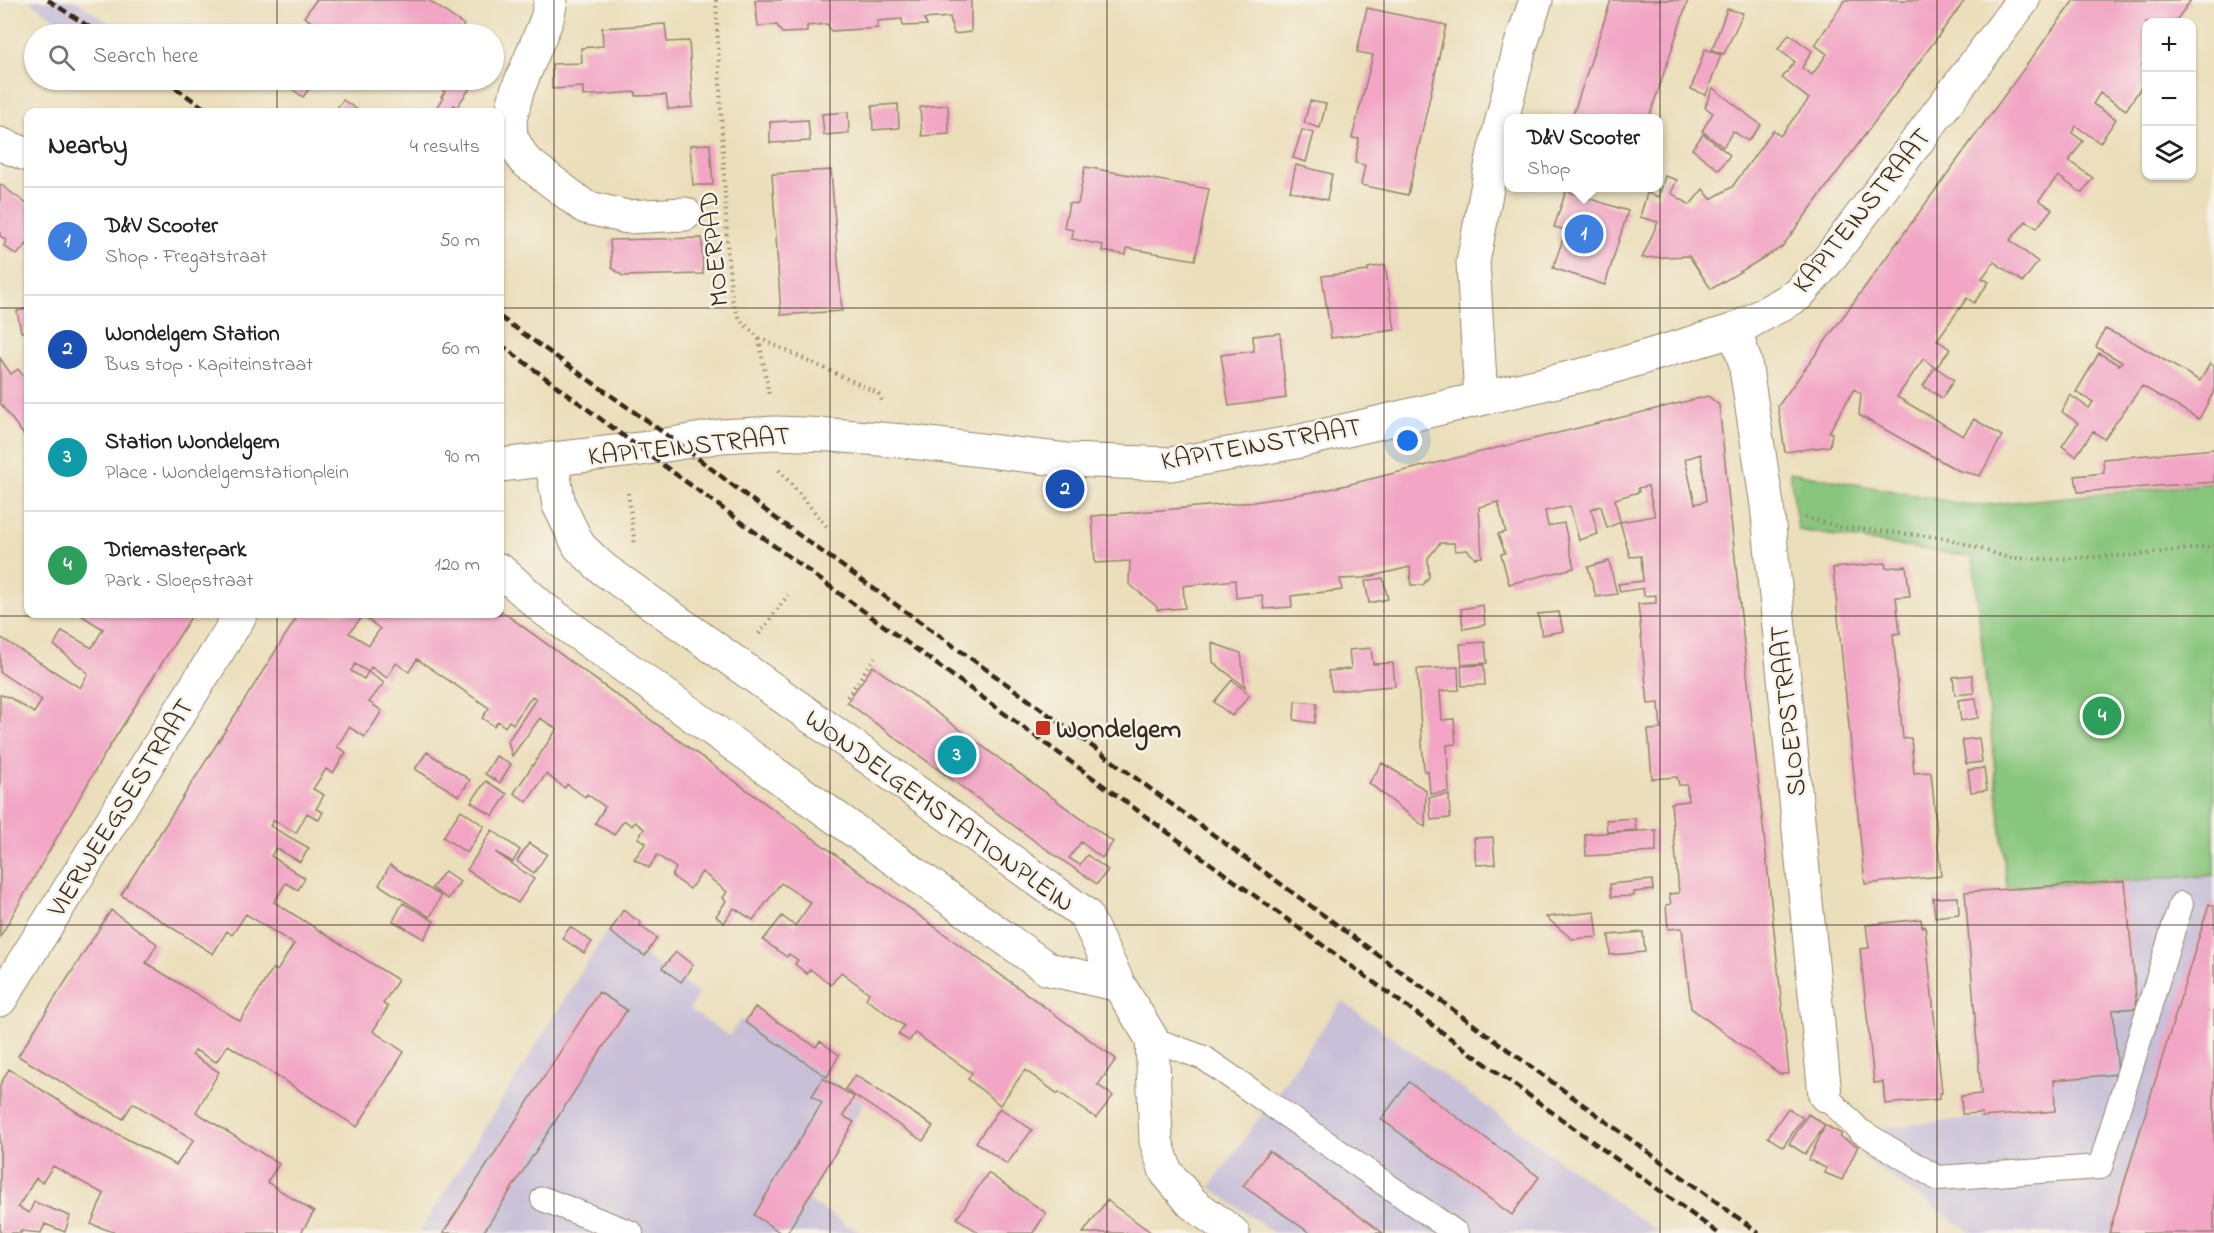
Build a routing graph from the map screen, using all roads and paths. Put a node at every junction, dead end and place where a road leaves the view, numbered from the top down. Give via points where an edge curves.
1 (551, 0) edge
2 (716, 0) edge
3 (1536, 0) edge
4 (2023, 0) edge
5 (0, 144) edge
6 (24, 153) edge
7 (685, 214) dead end
8 (1735, 330) junction
9 (759, 338) junction
10 (1481, 399) junction
11 (763, 434) junction
12 (903, 441) junction
13 (550, 459) junction
14 (504, 465) edge
15 (1767, 506) junction
16 (829, 529) dead end
17 (2214, 546) edge
18 (504, 574) edge
19 (788, 595) dead end
20 (239, 618) edge
21 (875, 657) dead end
22 (738, 664) junction
23 (826, 727) junction
24 (2181, 904) dead end
25 (1119, 985) junction
26 (0, 1000) edge
27 (1152, 1039) junction
28 (1826, 1095) joint
29 (543, 1199) dead end
30 (632, 1233) edge
31 (1233, 1233) edge
32 (1456, 1233) edge

1 - 7 street via 510,120 511,137 524,160 585,207 627,217
2 - 9 path, MOERPAD via 732,299 740,320
3 - 10 street via 1520,47 1493,157 1473,262
4 - 8 street, KAPITEINSTRAAT via 1798,295
5 - 6 street
8 - 10 street, KAPITEINSTRAAT via 1595,372
8 - 15 street, SLOEPSTRAAT via 1745,362
9 - 11 path
9 - 12 path, MOERPAD via 878,393
10 - 12 street, KAPITEINSTRAAT via 1296,442 1171,464 1067,460
11 - 12 street, KAPITEINSTRAAT
11 - 13 street, KAPITEINSTRAAT
11 - 16 path
13 - 14 street
13 - 22 street, WONDELGEMSTATIONPLEIN via 559,505 579,546 602,568
15 - 17 path via 1840,527 1946,538 2009,558 2139,555
15 - 28 street, SLOEPSTRAAT
18 - 25 street via 544,609 1048,969
19 - 22 path
20 - 26 street, VIERWEEGSESTRAAT
21 - 23 path
22 - 23 street, WONDELGEMSTATIONPLEIN
23 - 25 street, WONDELGEMSTATIONPLEIN via 1085,914
24 - 28 lane via 2100,1167 1937,1178 1859,1130
25 - 27 street, WONDELGEMSTATIONPLEIN
27 - 31 street via 1156,1142 1166,1172 1192,1203
27 - 32 lane via 1204,1058
29 - 30 lane

